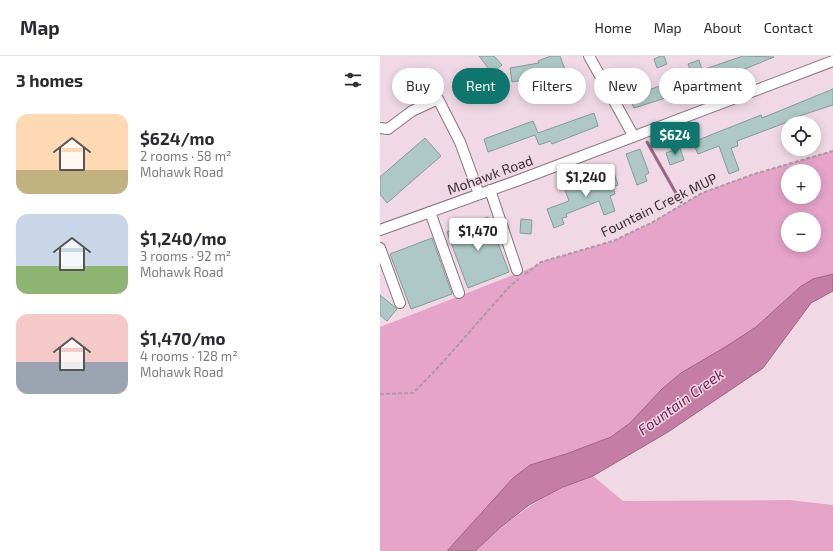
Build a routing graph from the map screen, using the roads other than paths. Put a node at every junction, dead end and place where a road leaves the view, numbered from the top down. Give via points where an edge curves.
1 (589, 56) edge
2 (833, 61) edge
3 (380, 128) edge
4 (633, 135) junction
5 (490, 190) junction
6 (479, 194) junction
7 (430, 212) junction
8 (380, 230) edge
9 (380, 248) edge
10 (517, 270) dead end
11 (459, 293) dead end
12 (400, 303) dead end

1 - 4 street
2 - 4 street, Mohawk Road
3 - 6 street via 388,129 412,111 438,99 460,142
4 - 5 street, Mohawk Road
5 - 6 street, Mohawk Road
5 - 10 street
6 - 7 street, Mohawk Road
7 - 8 street, Mohawk Road
7 - 11 street
9 - 12 street

